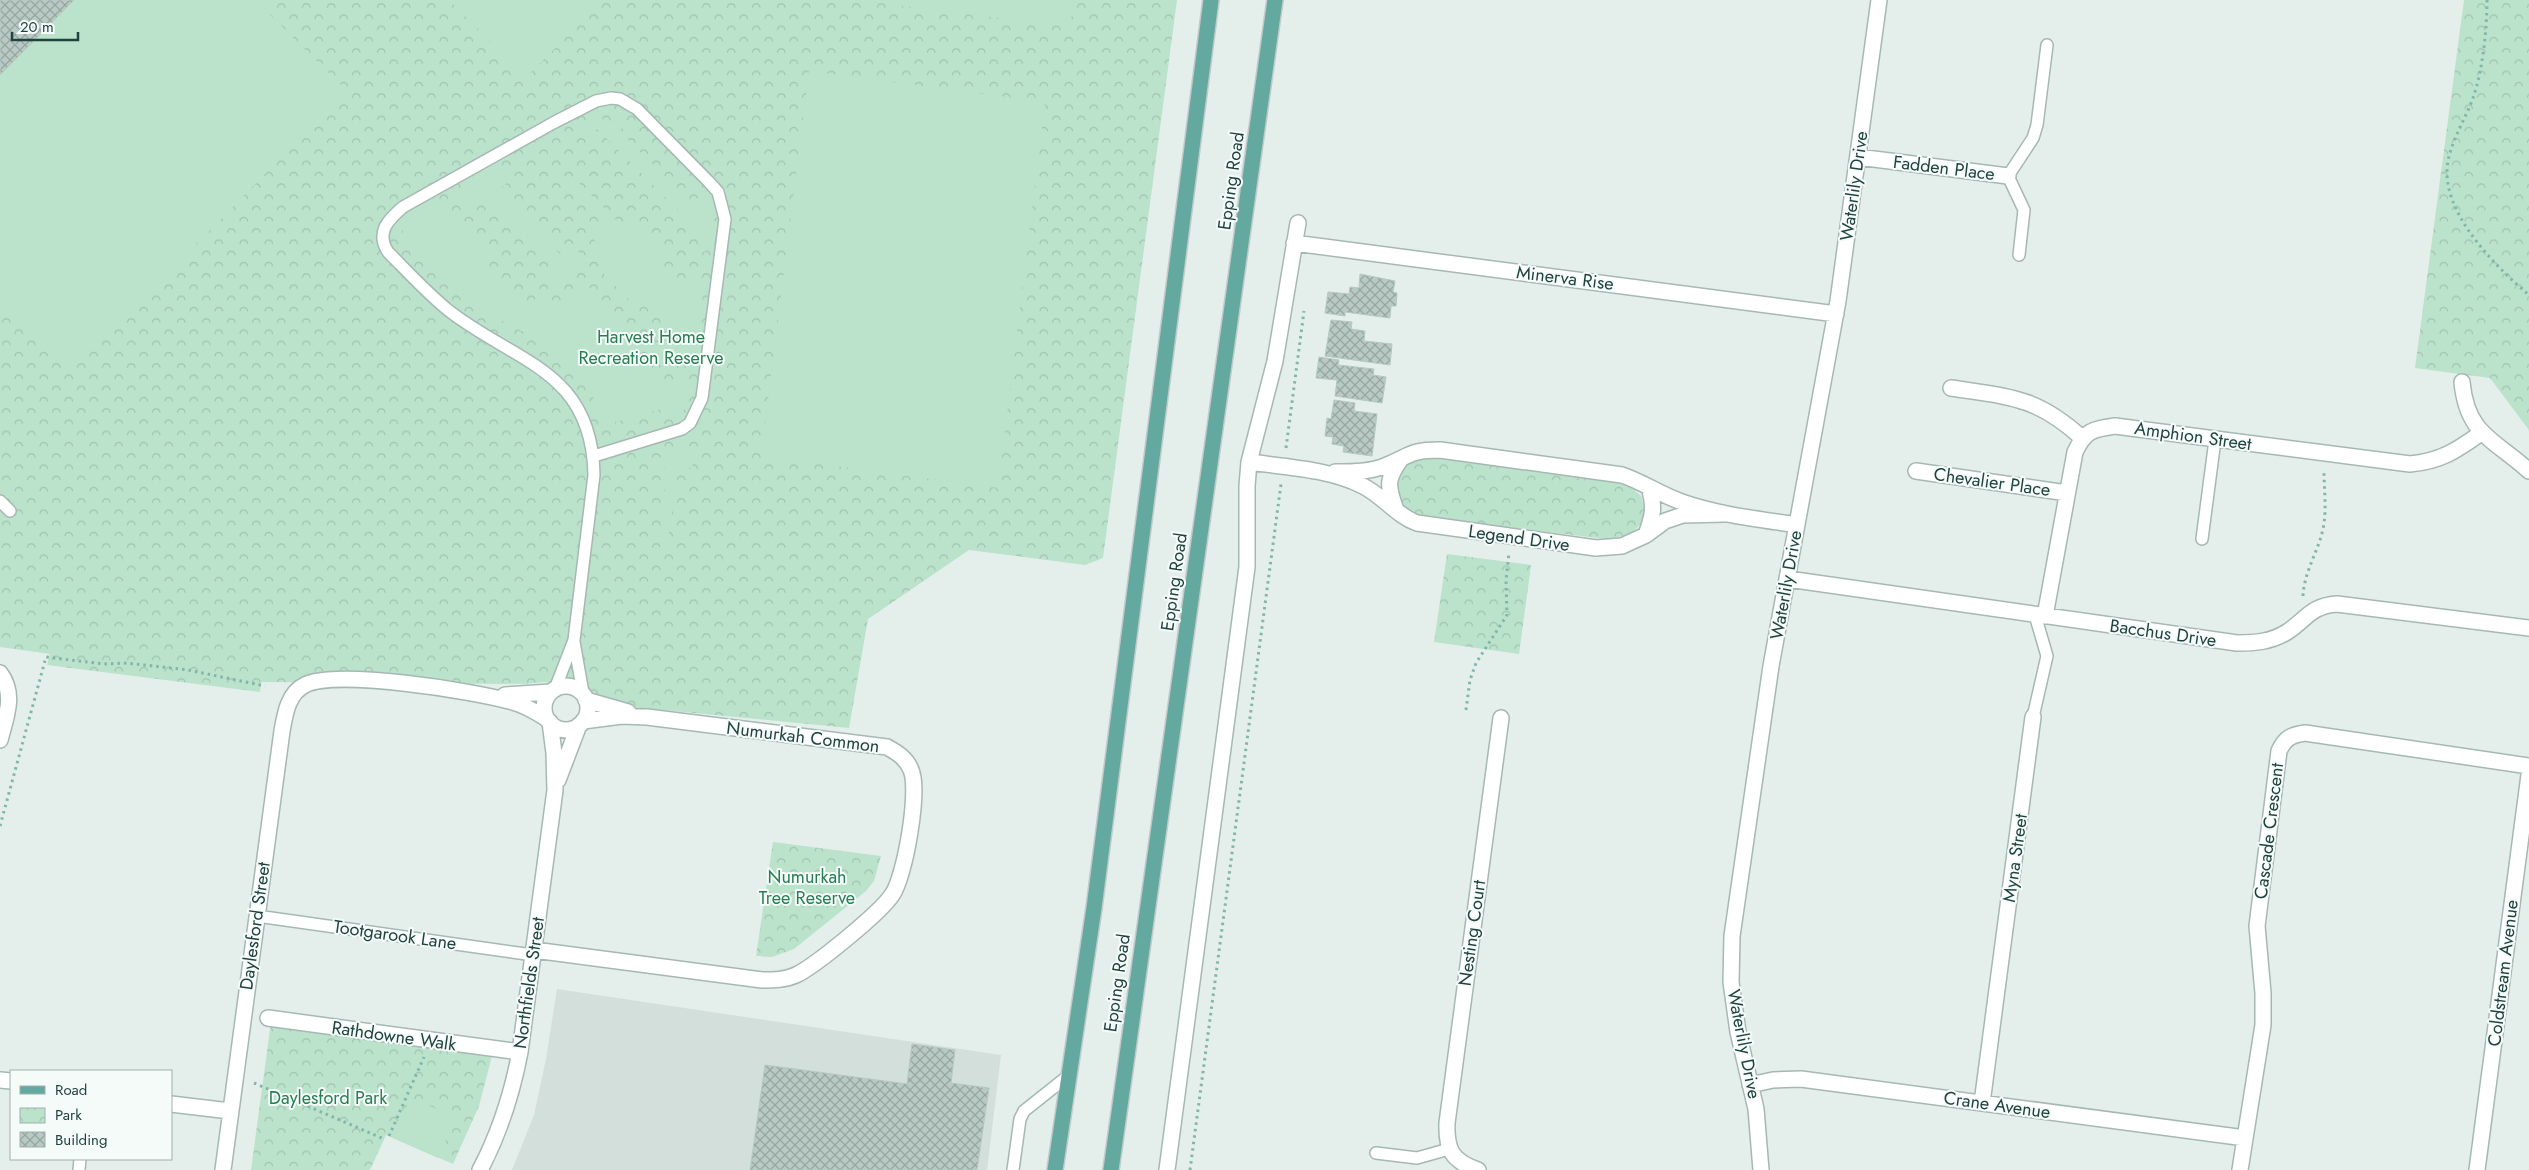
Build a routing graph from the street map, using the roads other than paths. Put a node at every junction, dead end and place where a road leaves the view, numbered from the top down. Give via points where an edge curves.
1 (1211, 0) edge
2 (1275, 0) edge
3 (1879, 0) edge
4 (2047, 45) dead end
5 (1858, 157) junction
6 (2008, 176) junction
7 (1298, 223) dead end
8 (1294, 243) junction
9 (2019, 255) dead end
10 (1836, 314) junction
11 (2462, 382) dead end
12 (1951, 388) dead end
13 (2481, 433) junction
14 (2082, 438) junction
15 (2215, 440) junction
16 (594, 456) junction
17 (1404, 456) junction
18 (1249, 462) junction
19 (1916, 471) dead end
20 (2529, 471) edge
21 (1319, 472) junction
22 (1649, 488) junction
23 (2067, 493) junction
24 (0, 501) edge
25 (1395, 508) junction
26 (10, 511) dead end
27 (1725, 514) junction
28 (1797, 525) junction
29 (1646, 535) junction
30 (2202, 539) dead end
31 (1788, 579) junction
32 (2040, 616) junction
33 (2529, 628) edge
34 (574, 640) junction
35 (0, 673) edge
36 (553, 691) junction
37 (484, 695) junction
38 (584, 697) junction
39 (646, 717) junction
40 (1501, 718) dead end
41 (2033, 718) joint
42 (549, 720) junction
43 (581, 723) junction
44 (0, 740) edge
45 (2529, 766) edge
46 (2529, 775) edge
47 (555, 790) junction
48 (257, 916) junction
49 (534, 952) junction
50 (268, 1018) dead end
51 (520, 1052) junction
52 (1068, 1076) junction
53 (1750, 1084) junction
54 (1982, 1103) junction
55 (172, 1104) edge
56 (230, 1112) junction
57 (2245, 1138) junction
58 (1450, 1149) junction
59 (1376, 1153) dead end
60 (222, 1170) edge
61 (480, 1170) edge
62 (1014, 1170) edge
63 (1055, 1170) edge
64 (1111, 1170) edge
65 (1167, 1170) edge
66 (1478, 1170) edge
67 (1761, 1170) edge
68 (2240, 1170) edge
69 (2477, 1170) edge

1 - 52 main road, Epping Road via 1096,888
2 - 64 main road, Epping Road
3 - 5 street, Waterlily Drive
4 - 6 lane via 2037,125 2031,142
5 - 6 street, Fadden Place
5 - 10 street, Waterlily Drive
6 - 9 lane, Fadden Place via 2024,210
7 - 8 street
8 - 10 street, Minerva Rise
8 - 18 street via 1275,361
10 - 28 street, Waterlily Drive
11 - 13 street via 2467,410
12 - 14 street via 2021,399 2061,418
13 - 15 street, Amphion Street via 2456,452 2433,462 2410,464
13 - 20 street
14 - 15 street, Amphion Street via 2096,428 2115,426
14 - 23 street via 2075,452
15 - 30 lane
16 - 16 lane via 584,420 559,383 521,354 473,328 448,310 388,252 383,233 391,218 403,207 553,123 596,101 611,98 620,99 636,109 708,181 718,192 724,219 703,388 696,413 682,429
16 - 34 lane
17 - 21 street, Legend Drive via 1362,472
17 - 22 street, Legend Drive via 1419,450 1440,450 1622,475
17 - 25 street via 1390,474 1388,490
18 - 21 street, Legend Drive
18 - 65 street via 1247,568
19 - 23 street, Chevalier Place
21 - 25 street, Legend Drive via 1361,484
22 - 27 street, Legend Drive via 1683,503
22 - 29 street via 1653,516
23 - 32 street
24 - 26 lane
25 - 29 street, Legend Drive via 1418,523 1596,548 1622,546
27 - 28 street, Legend Drive
27 - 29 street, Legend Drive via 1683,515 1665,521
28 - 31 street, Waterlily Drive
31 - 32 street, Bacchus Drive
31 - 53 street, Waterlily Drive via 1771,666 1732,936 1732,982 1738,1032
32 - 33 street, Bacchus Drive via 2253,643 2278,636 2313,609 2337,604
32 - 41 lane, Myna Street via 2047,656
34 - 36 lane
34 - 38 lane
35 - 44 street via 9,688 10,698
36 - 37 street via 519,696
36 - 38 street via 570,686
36 - 42 street via 544,705
37 - 42 street via 511,701
37 - 48 street, Daylesford Street via 346,678 316,681 300,688 289,703 282,731
38 - 39 street, Numurkah Common
38 - 43 street via 587,714
39 - 43 street, Numurkah Common via 622,716
39 - 49 street, Numurkah Common via 874,745 896,752 904,758 914,776 900,880 885,904 813,965 786,978 762,980
40 - 58 street, Nesting Court via 1447,1123
41 - 54 street, Myna Street
42 - 43 street via 561,729
42 - 47 street, Northfields Street
43 - 47 street, Northfields Street
45 - 57 street, Cascade Crescent via 2305,733 2284,740 2279,751 2260,892 2257,926 2263,1025
46 - 69 street, Coldstream Avenue
47 - 49 street, Northfields Street
48 - 49 lane, Tootgarook Lane
48 - 56 street, Daylesford Street
49 - 51 street, Northfields Street
50 - 51 street, Rathdowne Walk
51 - 61 street, Northfields Street via 500,1128
52 - 62 lane via 1024,1111 1020,1119
52 - 63 main road, Epping Road
53 - 54 street, Crane Avenue via 1801,1079
53 - 67 street, Waterlily Drive via 1756,1108
54 - 57 street, Crane Avenue
55 - 56 street
56 - 60 street, Daylesford Street
57 - 68 street, Cascade Crescent
58 - 59 lane via 1417,1158
58 - 66 street via 1463,1165

